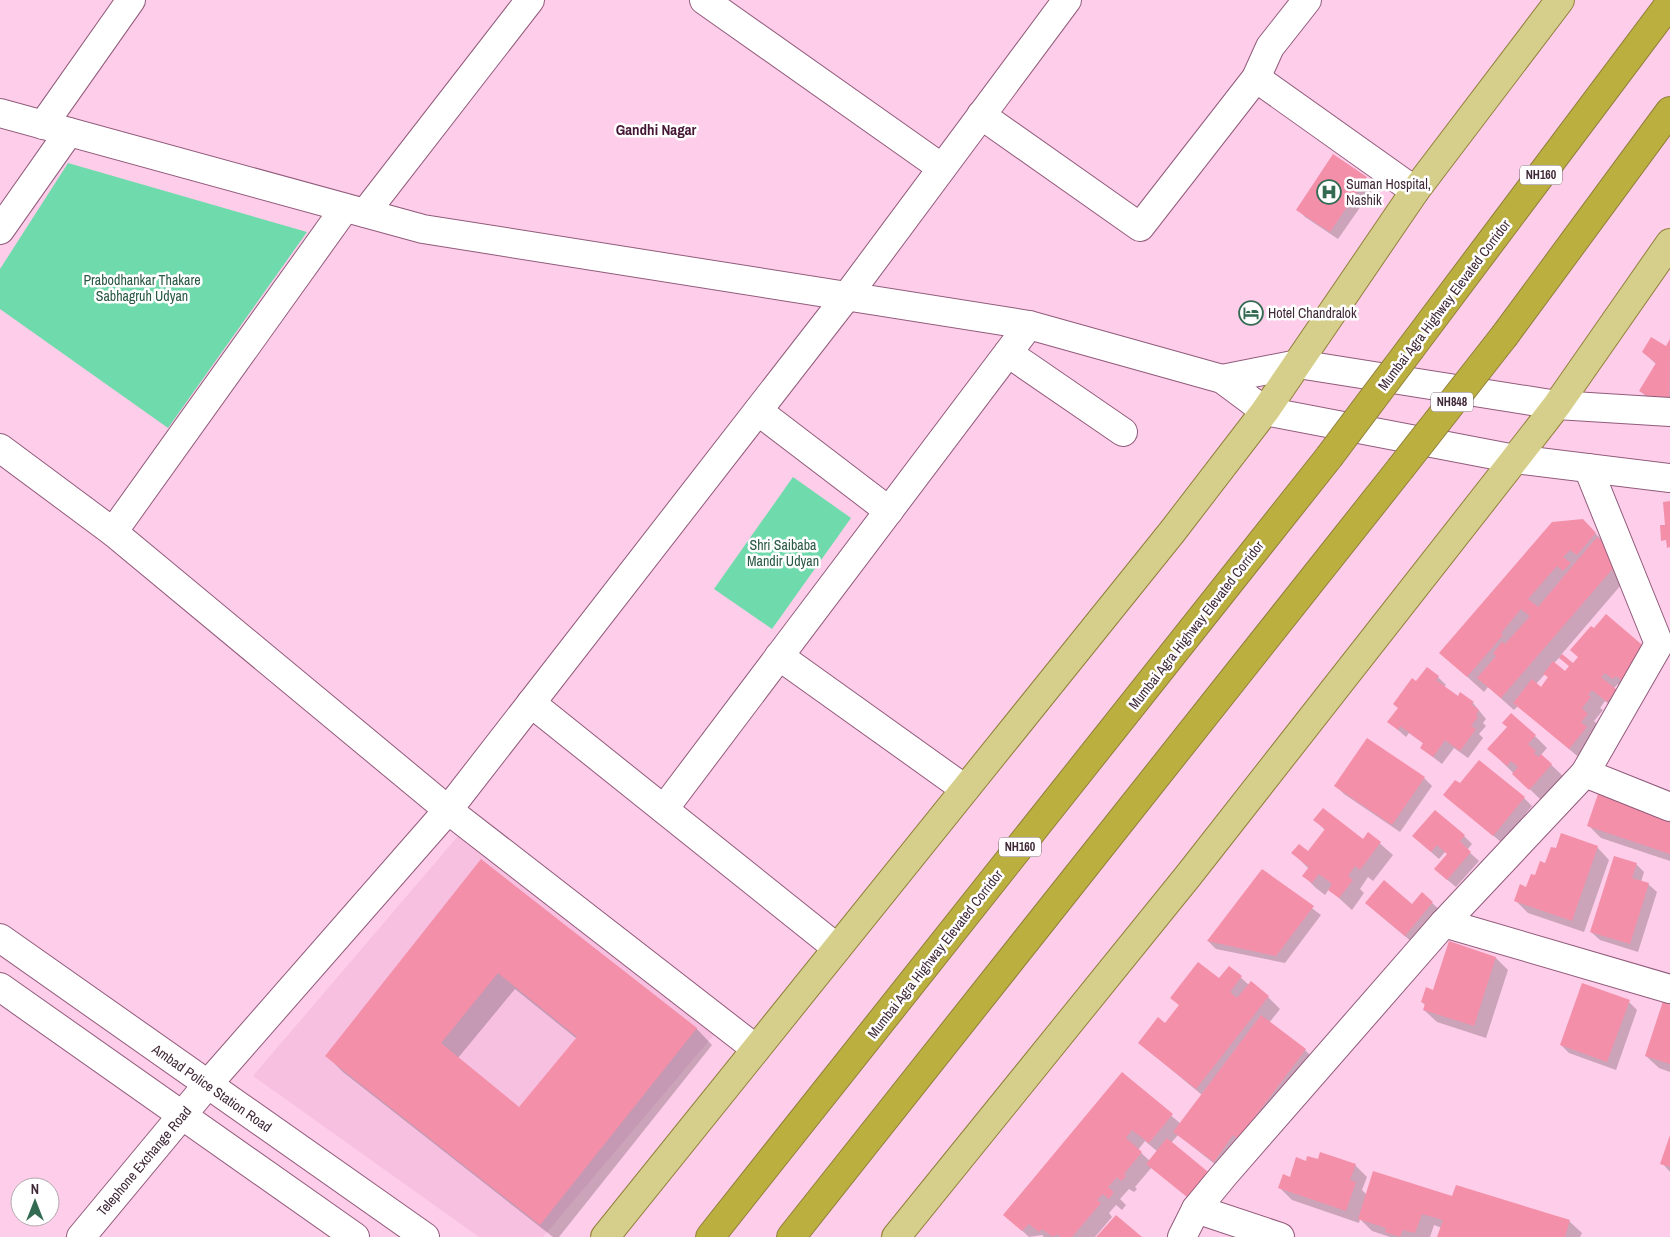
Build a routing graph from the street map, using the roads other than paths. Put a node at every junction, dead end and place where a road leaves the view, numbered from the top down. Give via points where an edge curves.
1 (131, 0) edge
2 (530, 0) edge
3 (704, 0) edge
4 (1066, 0) edge
5 (1307, 0) edge
6 (1560, 0) edge
7 (1670, 3) edge
8 (1256, 78) junction
9 (1670, 111) edge
10 (0, 113) edge
11 (982, 115) junction
12 (43, 125) junction
13 (69, 132) junction
14 (942, 168) junction
15 (1415, 191) junction
16 (355, 210) junction
17 (0, 230) edge
18 (1670, 242) edge
19 (847, 296) junction
20 (1029, 325) junction
21 (1008, 353) junction
22 (1298, 364) junction
23 (1222, 378) junction
24 (1557, 405) junction
25 (1265, 411) junction
26 (758, 412) junction
27 (1670, 412) edge
28 (1123, 432) dead end
29 (0, 448) edge
30 (1515, 459) junction
31 (1588, 468) junction
32 (1670, 478) edge
33 (889, 511) junction
34 (113, 532) junction
35 (780, 656) junction
36 (531, 703) junction
37 (1584, 773) junction
38 (965, 789) junction
39 (1670, 807) edge
40 (664, 809) junction
41 (448, 810) junction
42 (1444, 923) junction
43 (0, 938) edge
44 (837, 948) junction
45 (0, 987) edge
46 (1670, 989) edge
47 (756, 1049) junction
48 (208, 1084) junction
49 (182, 1115) junction
50 (1196, 1209) junction
51 (81, 1237) edge
52 (355, 1237) edge
53 (425, 1237) edge
54 (604, 1237) edge
55 (710, 1237) edge
56 (791, 1237) edge
57 (896, 1237) edge
58 (1182, 1237) edge
59 (1280, 1237) edge

1 - 12 street
2 - 16 street
3 - 14 street
4 - 11 street, Telephone Exchange Road
5 - 8 street via 1270,47
6 - 15 main road
7 - 55 highway, Mumbai Agra Highway Elevated Corridor / NH160, bridge via 1330,456
8 - 11 street via 1140,227
8 - 15 street
9 - 56 highway, NH848, bridge via 1505,335
10 - 12 street
11 - 14 street, Telephone Exchange Road
12 - 13 street
13 - 16 street
13 - 17 street
14 - 19 street, Telephone Exchange Road
15 - 22 main road
16 - 19 street via 423,229
16 - 34 street
18 - 24 main road
19 - 20 street
19 - 26 street, Telephone Exchange Road
20 - 21 street
20 - 23 street
21 - 28 street
21 - 33 street
22 - 23 street
22 - 24 street
22 - 25 main road
23 - 25 street
24 - 27 street
24 - 30 main road
25 - 30 street
25 - 38 main road
26 - 33 street
26 - 36 street, Telephone Exchange Road
29 - 34 street
30 - 31 street
30 - 57 main road via 1188,876
31 - 32 street
31 - 37 street via 1659,644
33 - 35 street
34 - 41 street
35 - 38 street
35 - 40 street
36 - 40 street
36 - 41 street, Telephone Exchange Road
37 - 39 street
37 - 42 street
38 - 44 main road
40 - 44 street
41 - 47 street
41 - 48 street, Telephone Exchange Road
42 - 46 street
42 - 50 street
43 - 48 street, Ambad Police Station Road
44 - 47 main road
45 - 49 street
47 - 54 main road
48 - 49 street, Telephone Exchange Road
48 - 53 street, Ambad Police Station Road
49 - 51 street, Telephone Exchange Road
49 - 52 street
50 - 58 street
50 - 59 street

